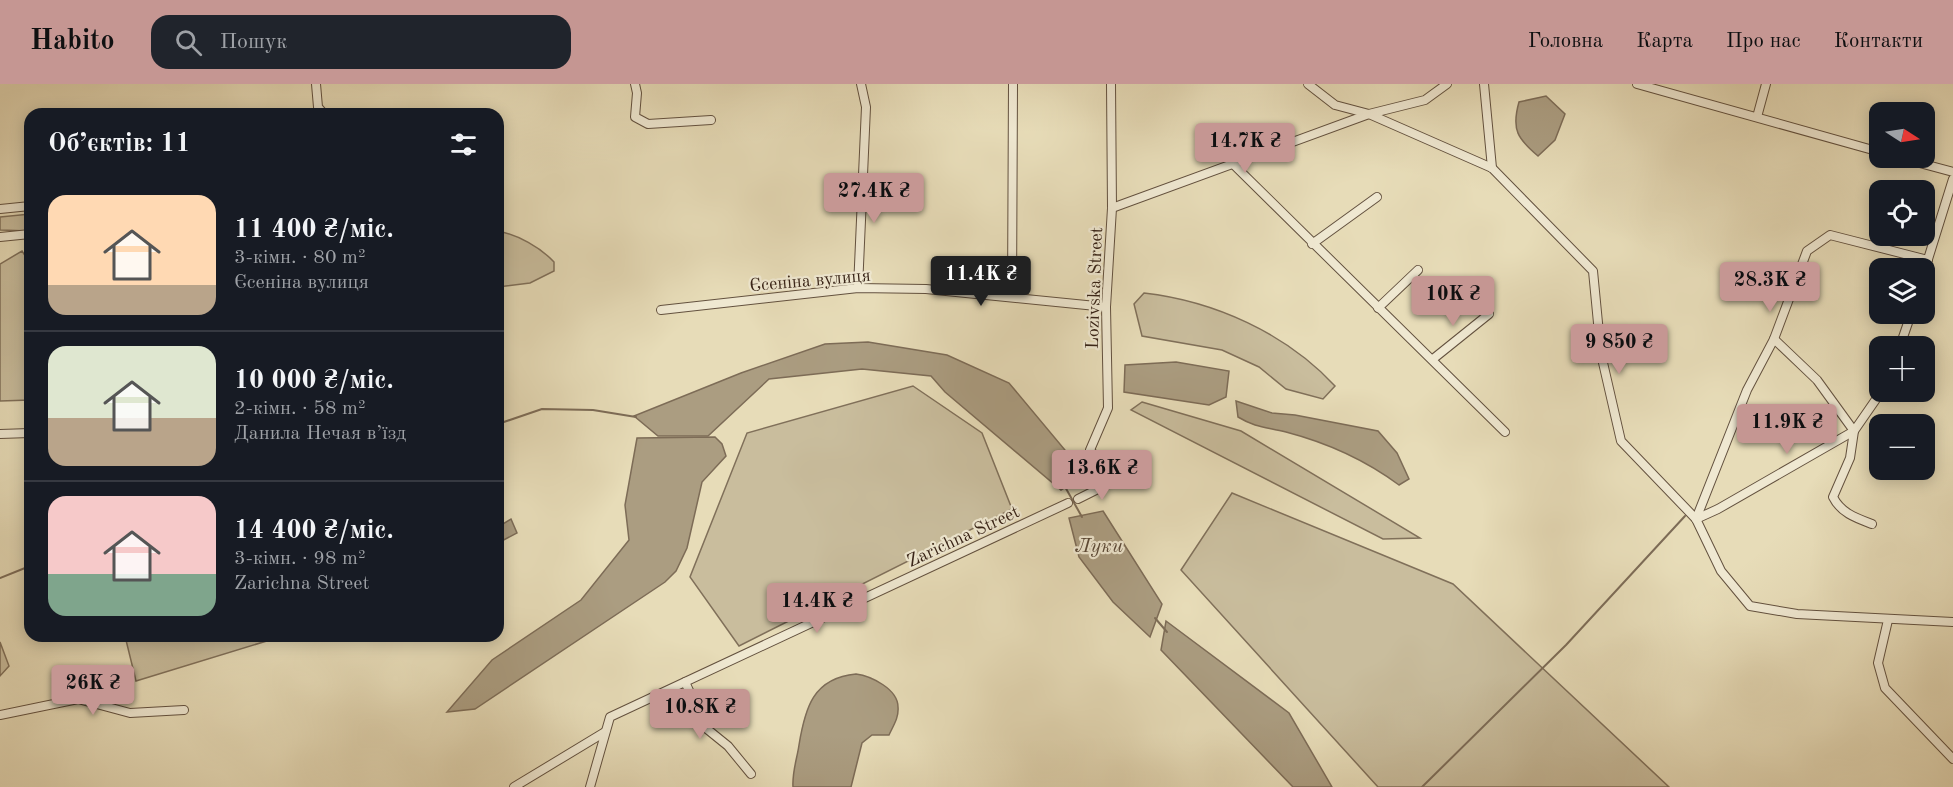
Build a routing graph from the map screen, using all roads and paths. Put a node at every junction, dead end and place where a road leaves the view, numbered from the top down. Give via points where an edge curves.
1 (315, 84) edge
2 (635, 84) edge
3 (861, 84) edge
4 (1012, 84) edge
5 (1111, 84) edge
6 (1308, 84) edge
7 (1447, 84) edge
8 (1484, 84) edge
9 (1766, 84) edge
10 (1641, 85) edge
11 (319, 108) edge
12 (1369, 114) junction
13 (1757, 117) junction
14 (711, 120) dead end
15 (1869, 149) edge
16 (1234, 165) junction
17 (1935, 167) edge
18 (1492, 168) junction
19 (1953, 172) edge
20 (1953, 179) edge
21 (1377, 197) dead end
22 (24, 207) edge
23 (1112, 208) junction
24 (0, 209) edge
25 (24, 235) edge
26 (0, 237) edge
27 (1312, 244) junction
28 (1920, 258) edge
29 (1929, 258) edge
30 (1418, 270) dead end
31 (858, 288) junction
32 (1012, 297) junction
33 (1106, 307) junction
34 (1378, 308) junction
35 (661, 310) dead end
36 (1490, 314) dead end
37 (1774, 339) junction
38 (1433, 359) junction
39 (1874, 402) edge
40 (1854, 431) junction
41 (1505, 432) dead end
42 (24, 434) edge
43 (0, 435) edge
44 (1078, 498) dead end
45 (1068, 503) dead end
46 (1696, 519) junction
47 (1872, 524) dead end
48 (1888, 620) junction
49 (1953, 622) edge
50 (685, 682) junction
51 (184, 710) dead end
52 (0, 715) edge
53 (605, 732) junction
54 (1953, 759) edge
55 (751, 774) dead end
56 (514, 787) edge
57 (590, 787) edge

1 - 11 street
2 - 14 street via 635,117 648,124
3 - 31 street via 866,107
4 - 32 street
5 - 23 street, Lozivska Street
6 - 12 street via 1335,105
7 - 12 street via 1425,100
8 - 18 street
9 - 13 street
10 - 13 street
12 - 16 street
12 - 18 street
13 - 15 street
16 - 23 street
16 - 27 street
17 - 19 street
18 - 46 street via 1593,271 1601,354 1621,441
20 - 29 street
21 - 27 street
22 - 24 street
23 - 33 street, Lozivska Street
25 - 26 street
27 - 34 street
28 - 37 street via 1830,235 1807,251
30 - 34 street
31 - 32 street, Єсеніна вулиця
31 - 35 street, Єсеніна вулиця
32 - 33 street, Єсеніна вулиця
33 - 44 street, Lozivska Street via 1108,408 1090,450 1116,480
34 - 38 street
36 - 38 street
37 - 40 street via 1817,380
37 - 46 street via 1747,390
38 - 41 street
39 - 40 street
40 - 46 street
40 - 47 street via 1850,458 1833,496 1837,505 1853,517
42 - 43 street
45 - 50 street, Zarichna Street
46 - 48 street via 1720,571 1750,606 1797,614
48 - 49 street
48 - 54 street via 1878,663 1885,688
50 - 53 street, Zarichna Street via 610,717
50 - 55 street via 707,729 728,746
51 - 52 street via 130,713 78,699
53 - 56 street
53 - 57 street, Zarichna Street

